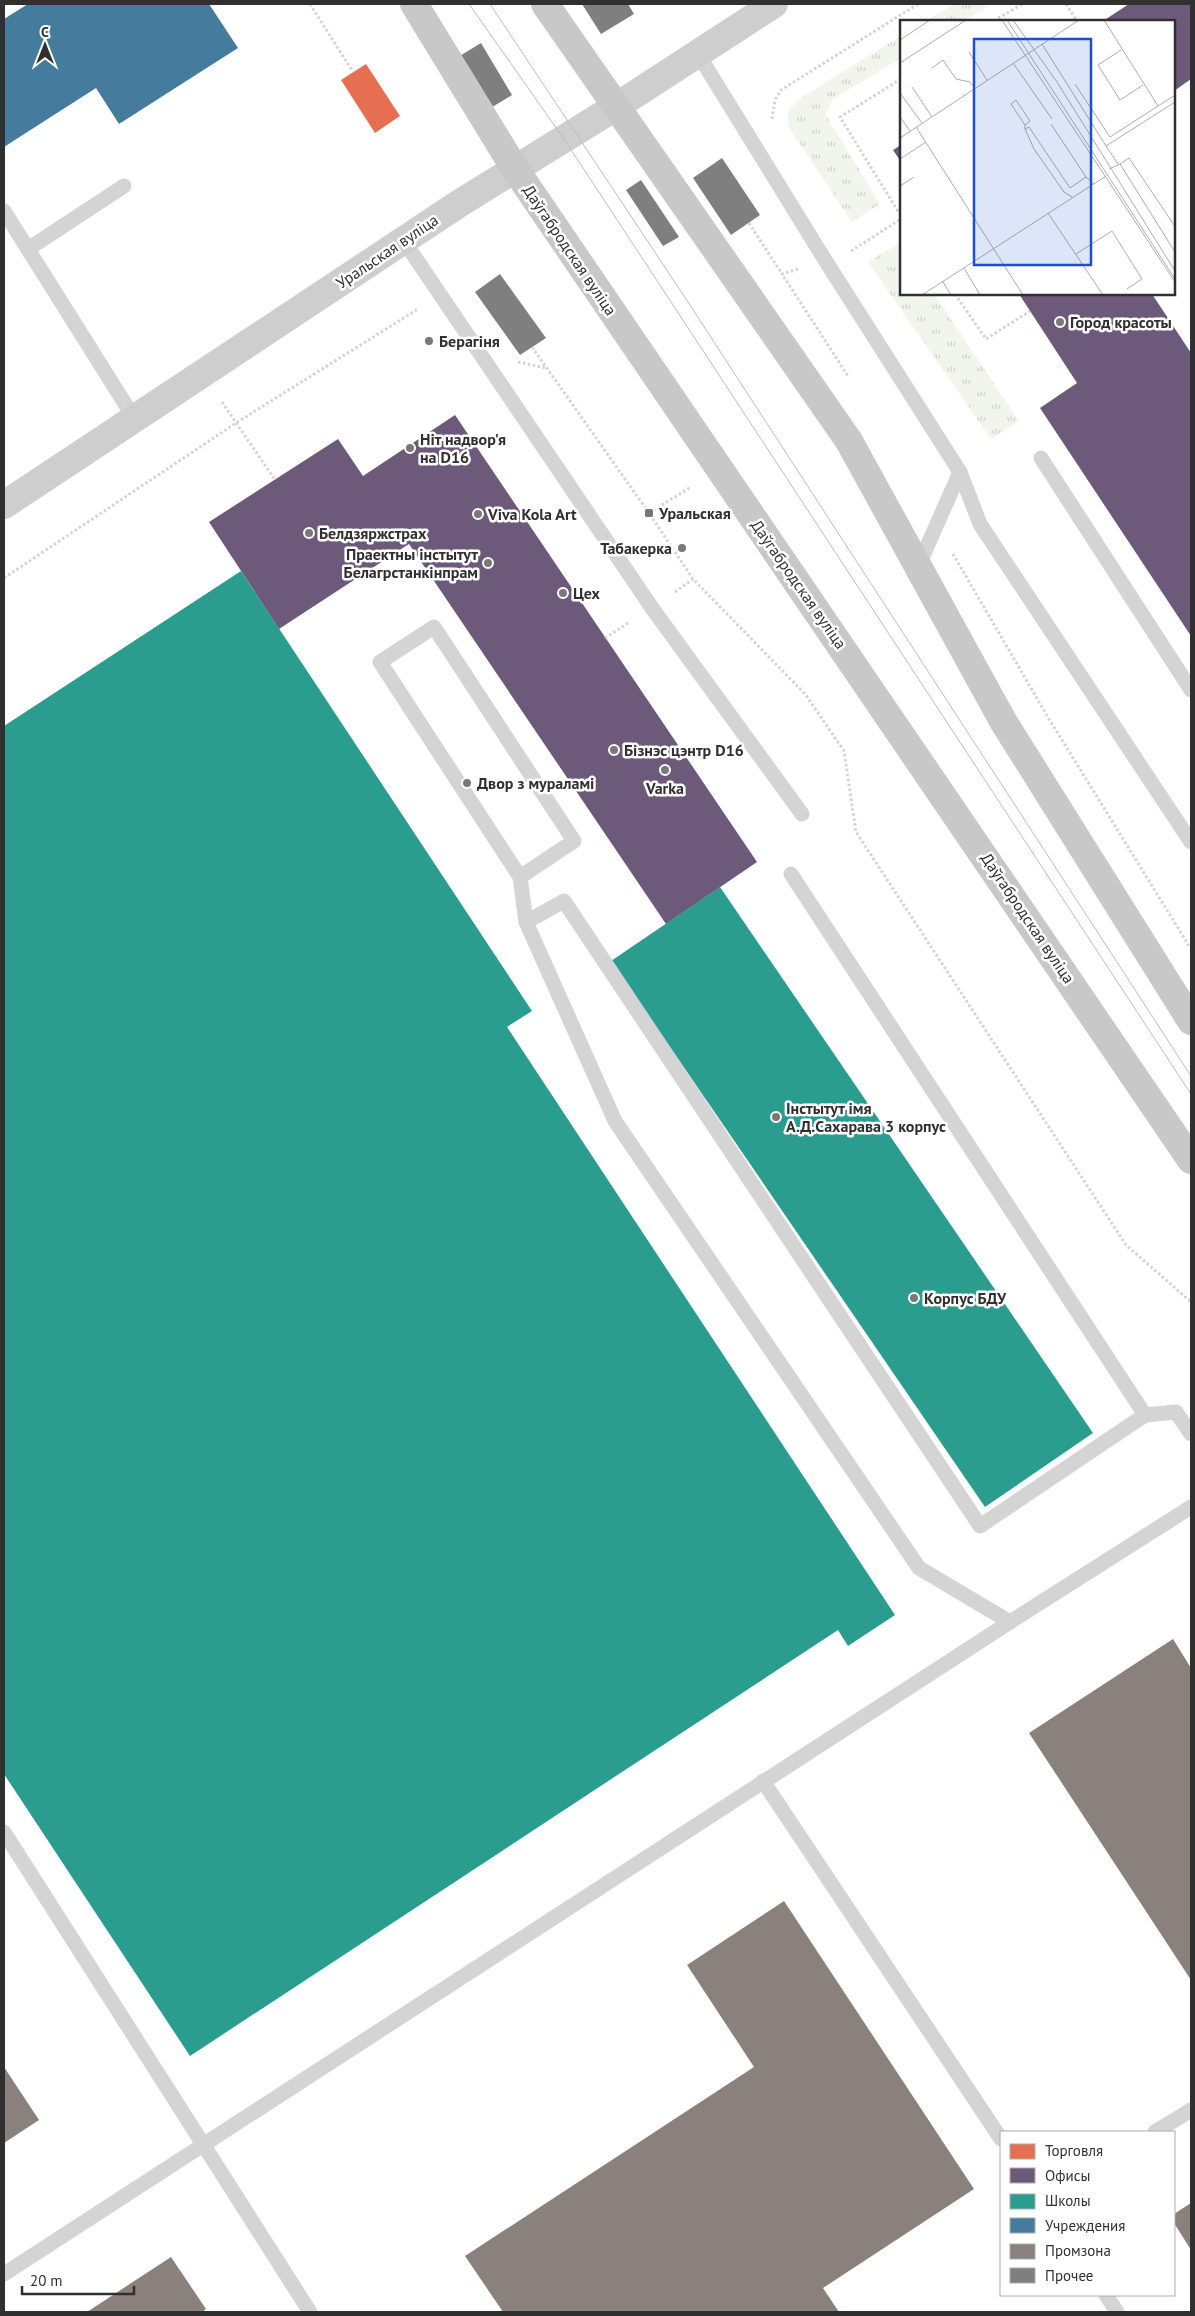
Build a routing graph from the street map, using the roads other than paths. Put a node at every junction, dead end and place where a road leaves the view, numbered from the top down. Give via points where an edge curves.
1 (414, 4) edge
2 (546, 4) edge
3 (774, 4) edge
4 (698, 54) junction
5 (618, 106) junction
6 (515, 170) junction
7 (124, 186) dead end
8 (4, 212) edge
9 (404, 241) junction
10 (28, 249) junction
11 (134, 418) junction
12 (1041, 458) dead end
13 (960, 472) junction
14 (6, 497) edge
15 (918, 567) junction
16 (1191, 690) edge
17 (802, 814) dead end
18 (1191, 842) edge
19 (791, 874) dead end
20 (520, 877) junction
21 (526, 922) junction
22 (1191, 1021) edge
23 (1191, 1160) edge
24 (1145, 1415) junction
25 (1191, 1434) edge
26 (1191, 1507) edge
27 (1010, 1622) junction
28 (763, 1781) junction
29 (4, 1832) edge
30 (1191, 2110) edge
31 (1157, 2131) edge
32 (1000, 2137) edge
33 (203, 2144) junction
34 (4, 2274) edge
35 (1107, 2296) edge
36 (310, 2312) edge
37 (1117, 2312) edge

1 - 6 main road, Даўгабродская вуліца
2 - 5 main road
3 - 4 street, Уральская вуліца
4 - 5 street, Уральская вуліца
4 - 13 lane
5 - 6 street, Уральская вуліца
5 - 15 main road via 849,441
6 - 9 street, Уральская вуліца
6 - 23 main road, Даўгабродская вуліца
7 - 10 lane
8 - 10 lane
9 - 11 street, Уральская вуліца
9 - 17 lane via 652,608
10 - 11 lane
11 - 14 street, Уральская вуліца
12 - 16 lane
13 - 15 lane
13 - 18 lane via 980,524
15 - 22 main road via 1003,721
19 - 24 lane
20 - 20 lane via 574,841 434,626 380,662
20 - 21 lane
21 - 24 lane via 564,900 980,1526
21 - 27 lane via 615,1121 918,1568
24 - 25 lane via 1176,1412
26 - 27 lane
27 - 28 lane
28 - 32 lane
28 - 33 lane
29 - 33 lane
30 - 31 lane
33 - 34 lane
33 - 36 lane
35 - 37 lane

